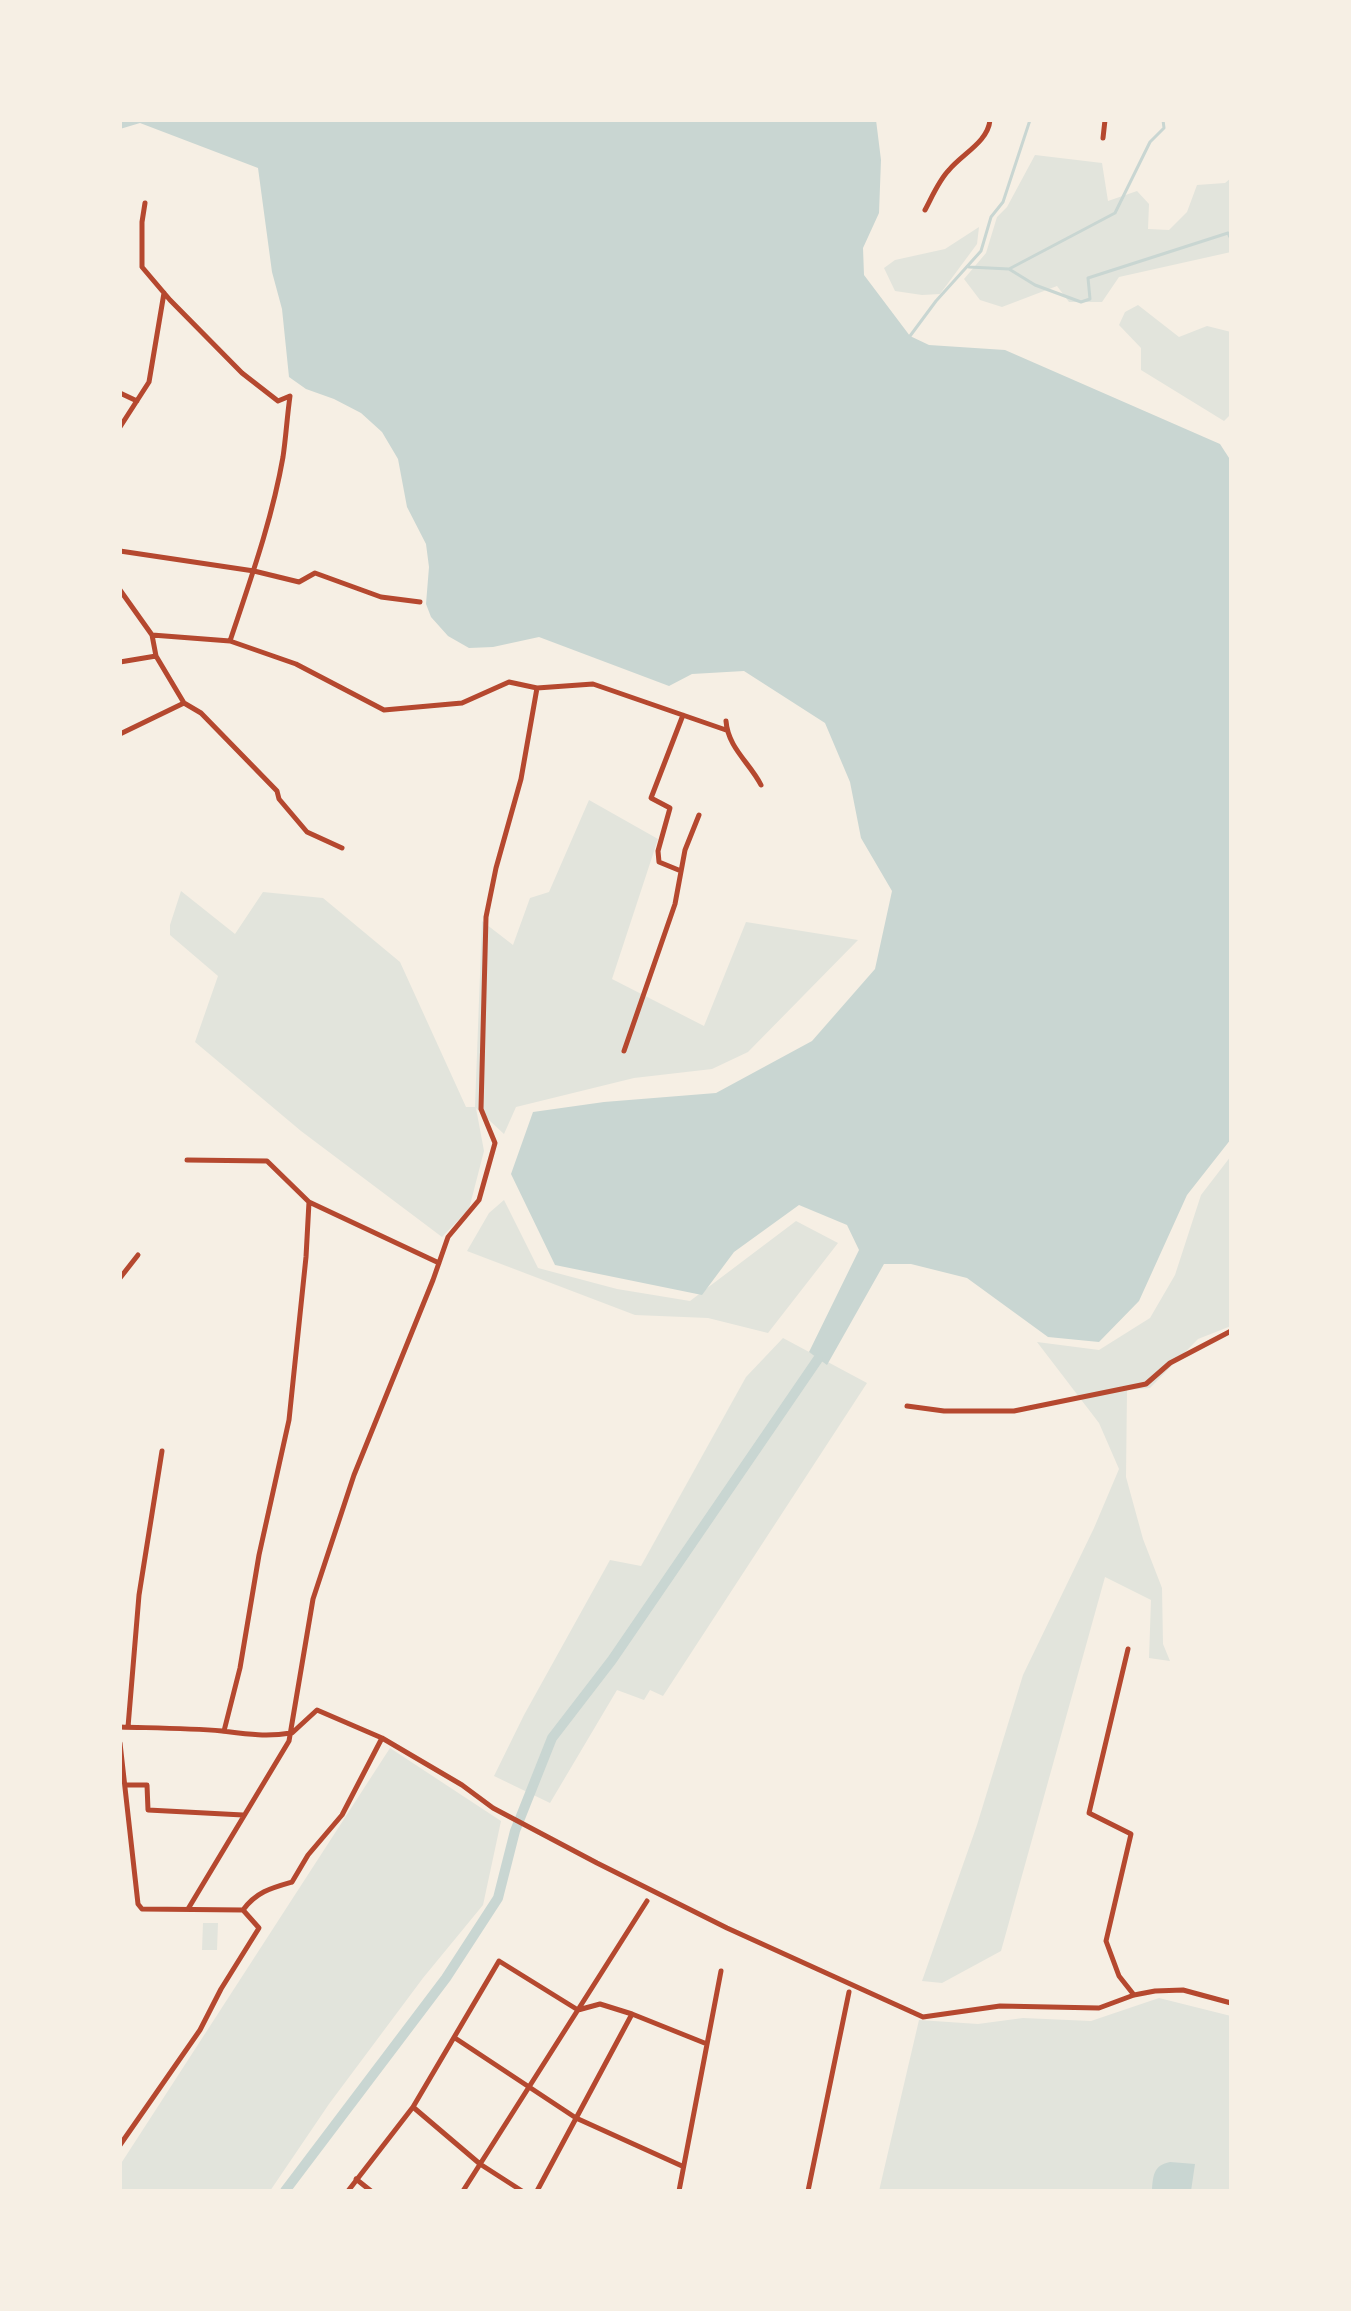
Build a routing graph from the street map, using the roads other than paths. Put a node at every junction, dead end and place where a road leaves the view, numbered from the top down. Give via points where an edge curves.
1 (990, 120) edge
2 (1105, 120) edge
3 (1103, 138) dead end
4 (145, 203) dead end
5 (925, 210) dead end
6 (164, 293) junction
7 (120, 393) edge
8 (137, 401) junction
9 (120, 427) edge
10 (120, 551) edge
11 (254, 571) junction
12 (120, 590) edge
13 (420, 602) dead end
14 (152, 635) junction
15 (230, 641) junction
16 (156, 656) junction
17 (120, 662) edge
18 (537, 688) junction
19 (184, 703) junction
20 (683, 715) junction
21 (726, 721) dead end
22 (726, 730) junction
23 (120, 734) edge
24 (761, 785) dead end
25 (699, 815) dead end
26 (342, 848) dead end
27 (681, 871) junction
28 (624, 1051) dead end
29 (187, 1160) dead end
30 (309, 1202) junction
31 (138, 1255) dead end
32 (439, 1263) junction
33 (120, 1278) edge
34 (1231, 1331) edge
35 (907, 1406) dead end
36 (162, 1451) dead end
37 (1128, 1649) dead end
38 (120, 1727) edge
39 (128, 1727) junction
40 (224, 1731) junction
41 (292, 1733) junction
42 (382, 1738) junction
43 (120, 1743) edge
44 (125, 1785) junction
45 (243, 1815) junction
46 (647, 1901) dead end
47 (188, 1909) junction
48 (243, 1910) junction
49 (721, 1971) dead end
50 (849, 1992) dead end
51 (1134, 1995) junction
52 (1231, 2003) edge
53 (578, 2010) junction
54 (632, 2014) junction
55 (455, 2038) junction
56 (707, 2044) junction
57 (528, 2088) junction
58 (413, 2107) junction
59 (576, 2118) junction
60 (120, 2145) edge
61 (480, 2164) junction
62 (682, 2166) junction
63 (356, 2179) junction
64 (348, 2191) edge
65 (371, 2191) edge
66 (463, 2191) edge
67 (522, 2191) edge
68 (537, 2191) edge
69 (679, 2191) edge
70 (808, 2191) edge

1 - 5 street via 983,139 947,171
2 - 3 street
4 - 6 street via 142,267
6 - 8 street via 149,382
6 - 11 street via 242,373 278,401 290,396 283,457
7 - 8 street
8 - 9 street
10 - 11 street
11 - 13 street via 299,582 315,573 381,597
11 - 15 street
12 - 14 street
14 - 15 street
14 - 16 street
15 - 18 street via 296,664 384,710 462,703 509,682
16 - 17 street
16 - 19 street
18 - 20 street via 593,684
18 - 32 street via 521,779 486,917 481,1109 495,1143 479,1200 448,1237
19 - 23 street
19 - 26 street via 201,713 277,791 307,832
20 - 22 street
20 - 27 street via 651,798 670,808 659,862
21 - 22 street
22 - 24 street
25 - 27 street
27 - 28 street via 675,904
29 - 30 street via 267,1161
30 - 32 street
30 - 40 street via 289,1420
31 - 33 street
32 - 41 street via 354,1475 314,1594
34 - 35 street via 1170,1363 1146,1384 1014,1411
36 - 39 street via 139,1595
37 - 51 street via 1089,1813 1131,1834 1106,1941 1119,1976
38 - 39 street
39 - 40 street
40 - 41 street via 243,1736
41 - 42 street via 317,1710
41 - 45 street
42 - 48 street via 342,1815 292,1882 266,1889
42 - 51 street via 597,1863 923,2017 1000,2006 1099,2008
43 - 44 street
44 - 45 street via 147,1785 148,1810
44 - 47 street via 138,1904 142,1909
45 - 47 street
46 - 53 street
47 - 48 street
48 - 60 street via 259,1928 200,2030
49 - 56 street
50 - 70 street
51 - 52 street via 1183,1990
53 - 54 street via 600,2004
53 - 55 street via 499,1961
53 - 57 street
54 - 56 street
54 - 59 street
55 - 57 street
55 - 58 street
56 - 62 street
57 - 59 street
57 - 61 street
58 - 61 street
58 - 63 street
59 - 62 street
59 - 68 street
61 - 66 street
61 - 67 street
62 - 69 street
63 - 64 street
63 - 65 street

